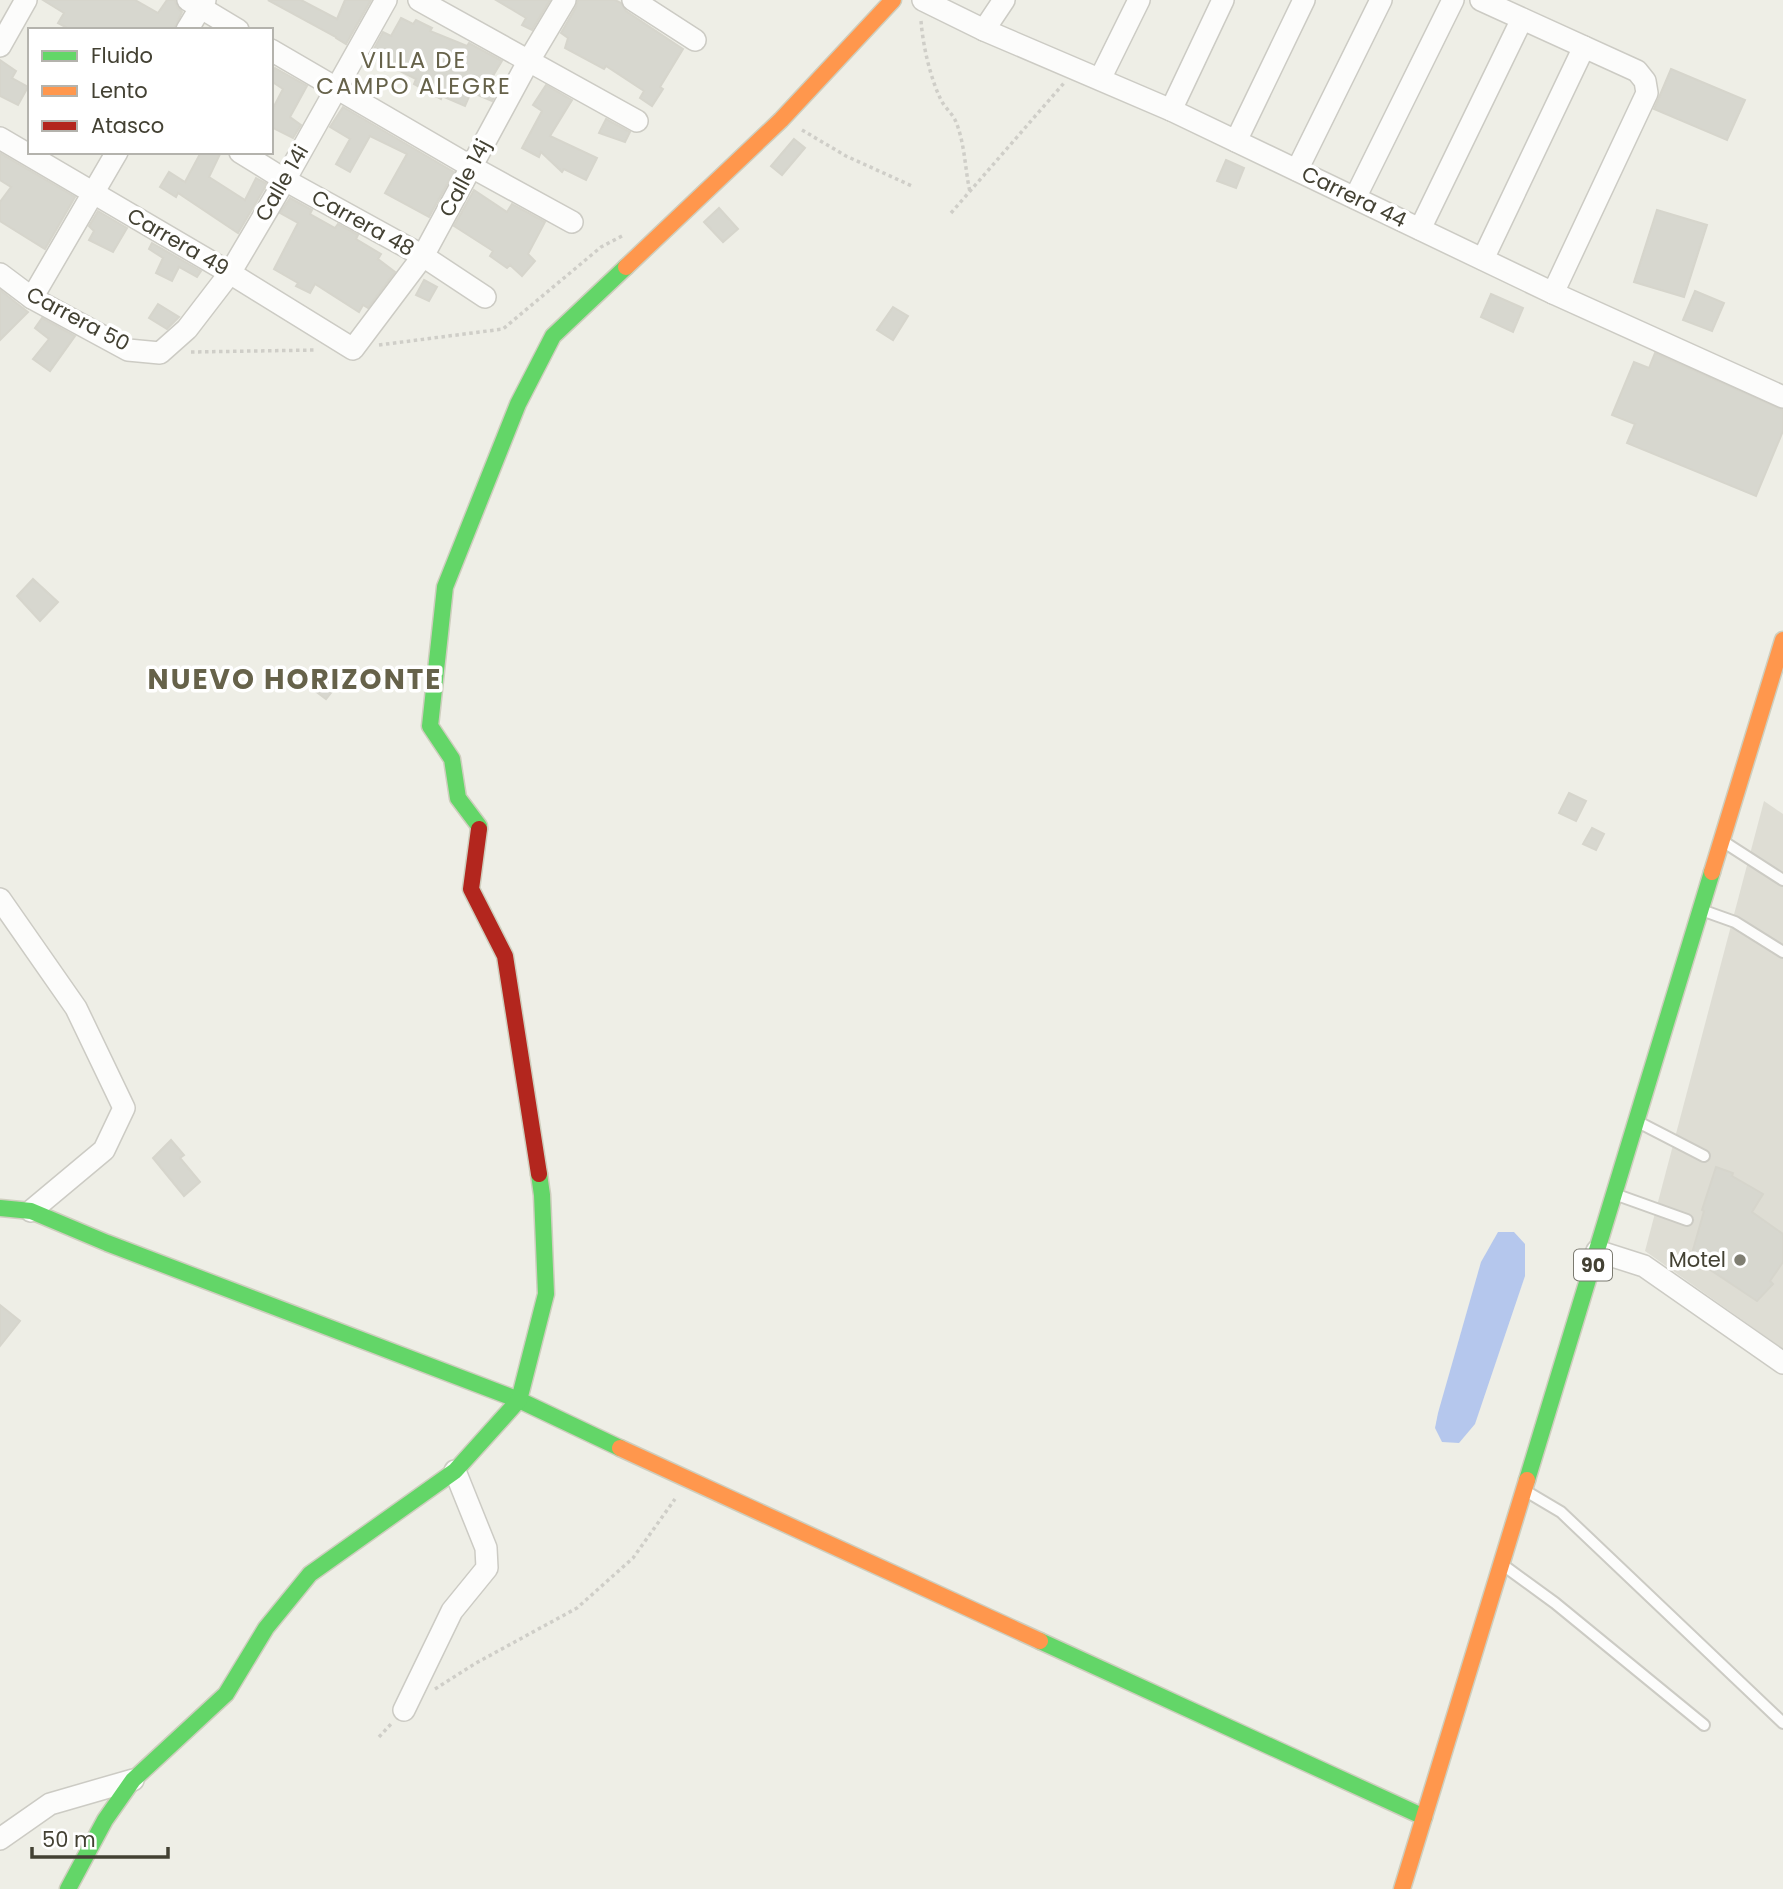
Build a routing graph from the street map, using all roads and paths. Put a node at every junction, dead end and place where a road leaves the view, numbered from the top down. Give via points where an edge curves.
1 (26, 0) edge
2 (386, 0) edge
3 (419, 0) edge
4 (565, 0) edge
5 (633, 0) edge
6 (892, 0) edge
7 (923, 0) edge
8 (1004, 0) edge
9 (1139, 0) edge
10 (1223, 0) edge
11 (1304, 0) edge
12 (1381, 0) edge
13 (1453, 0) edge
14 (1481, 0) edge
15 (198, 3) edge
16 (1522, 19) junction
17 (14, 25) edge
18 (188, 28) edge
19 (235, 28) edge
20 (984, 30) junction
21 (695, 40) dead end
22 (0, 46) edge
23 (1584, 47) junction
24 (273, 51) edge
25 (528, 62) junction
26 (1077, 68) junction
27 (1100, 79) junction
28 (335, 88) junction
29 (1171, 110) junction
30 (781, 120) junction
31 (636, 121) dead end
32 (0, 138) edge
33 (1236, 141) junction
34 (116, 154) edge
35 (243, 154) edge
36 (470, 166) junction
37 (1297, 170) junction
38 (285, 180) junction
39 (912, 186) dead end
40 (970, 192) junction
41 (93, 193) junction
42 (1355, 198) junction
43 (951, 213) dead end
44 (572, 222) dead end
45 (1420, 229) junction
46 (625, 234) dead end
47 (423, 256) junction
48 (1483, 259) junction
49 (230, 273) junction
50 (0, 274) edge
51 (1553, 293) junction
52 (485, 297) dead end
53 (32, 298) junction
54 (354, 349) junction
55 (160, 353) junction
56 (1783, 397) edge
57 (1783, 640) edge
58 (1722, 841) junction
59 (1783, 880) edge
60 (0, 899) edge
61 (1701, 910) junction
62 (1783, 952) edge
63 (1636, 1121) junction
64 (1704, 1156) dead end
65 (1614, 1194) junction
66 (0, 1208) edge
67 (31, 1212) junction
68 (1687, 1220) dead end
69 (1597, 1251) junction
70 (1783, 1363) edge
71 (519, 1401) junction
72 (455, 1471) junction
73 (688, 1480) junction
74 (1524, 1490) junction
75 (1501, 1563) junction
76 (434, 1690) dead end
77 (404, 1710) joint
78 (1783, 1723) edge
79 (1704, 1726) dead end
80 (379, 1737) dead end
81 (133, 1780) junction
82 (1424, 1816) junction
83 (0, 1818) edge
84 (21, 1824) junction
85 (0, 1839) edge
86 (68, 1889) edge
87 (1402, 1889) edge

1 - 17 street
2 - 28 street, Calle 14i
3 - 25 street
4 - 25 street, Calle 14j
5 - 21 street
6 - 30 main road
7 - 20 street, Carrera 44
7 - 40 path via 922,35 941,101 956,120
8 - 20 street
9 - 27 street
10 - 29 street
11 - 33 street
12 - 37 street
13 - 42 street
14 - 16 street
15 - 18 street
15 - 19 street
16 - 23 street
16 - 45 street
17 - 22 street
20 - 26 street, Carrera 44
23 - 48 street
23 - 51 street via 1637,71 1647,93
24 - 28 street
25 - 31 street
25 - 36 street, Calle 14j
26 - 27 street, Carrera 44
26 - 40 path
27 - 29 street, Carrera 44
28 - 36 street
28 - 38 street, Calle 14i
29 - 33 street, Carrera 44
30 - 39 path
30 - 71 main road via 553,336 518,404 445,587 430,726 452,760 458,798 479,826 471,889 505,956 542,1195 546,1294
32 - 41 street, Carrera 49
33 - 37 street, Carrera 44
34 - 41 street
35 - 38 street, Carrera 48
36 - 44 street
36 - 47 street, Calle 14j
37 - 42 street, Carrera 44
38 - 47 street, Carrera 48
38 - 49 street, Calle 14i
40 - 43 path
41 - 49 street, Carrera 49
41 - 53 street
42 - 45 street, Carrera 44
45 - 48 street, Carrera 44
46 - 54 path via 601,247 503,329
47 - 52 street, Carrera 48
47 - 54 street, Calle 14j
48 - 51 street, Carrera 44
49 - 54 street, Carrera 49
49 - 55 street, Calle 14i via 187,328
50 - 53 street, Carrera 50
51 - 56 street, Carrera 44
53 - 55 street, Carrera 50 via 128,349
54 - 55 path
57 - 58 main road, 90
58 - 59 lane
58 - 61 main road, 90
60 - 67 street via 76,1008 124,1108 104,1150
61 - 62 lane via 1735,922
61 - 63 main road, 90
63 - 64 lane
63 - 65 main road, 90
65 - 68 lane
65 - 69 main road, 90
66 - 67 main road
67 - 71 main road
69 - 70 street via 1644,1266
69 - 74 main road, 90
71 - 72 main road
71 - 73 main road
72 - 77 street via 486,1548 486,1568 452,1611
72 - 81 main road via 310,1574 266,1628 226,1694
73 - 76 path via 633,1558 577,1608
73 - 82 main road
74 - 75 main road, 90
74 - 78 lane via 1561,1512
75 - 79 lane
75 - 82 main road, 90
77 - 80 path
81 - 84 street via 50,1804
81 - 86 main road via 105,1820
82 - 87 main road, 90
83 - 84 street
84 - 85 street

